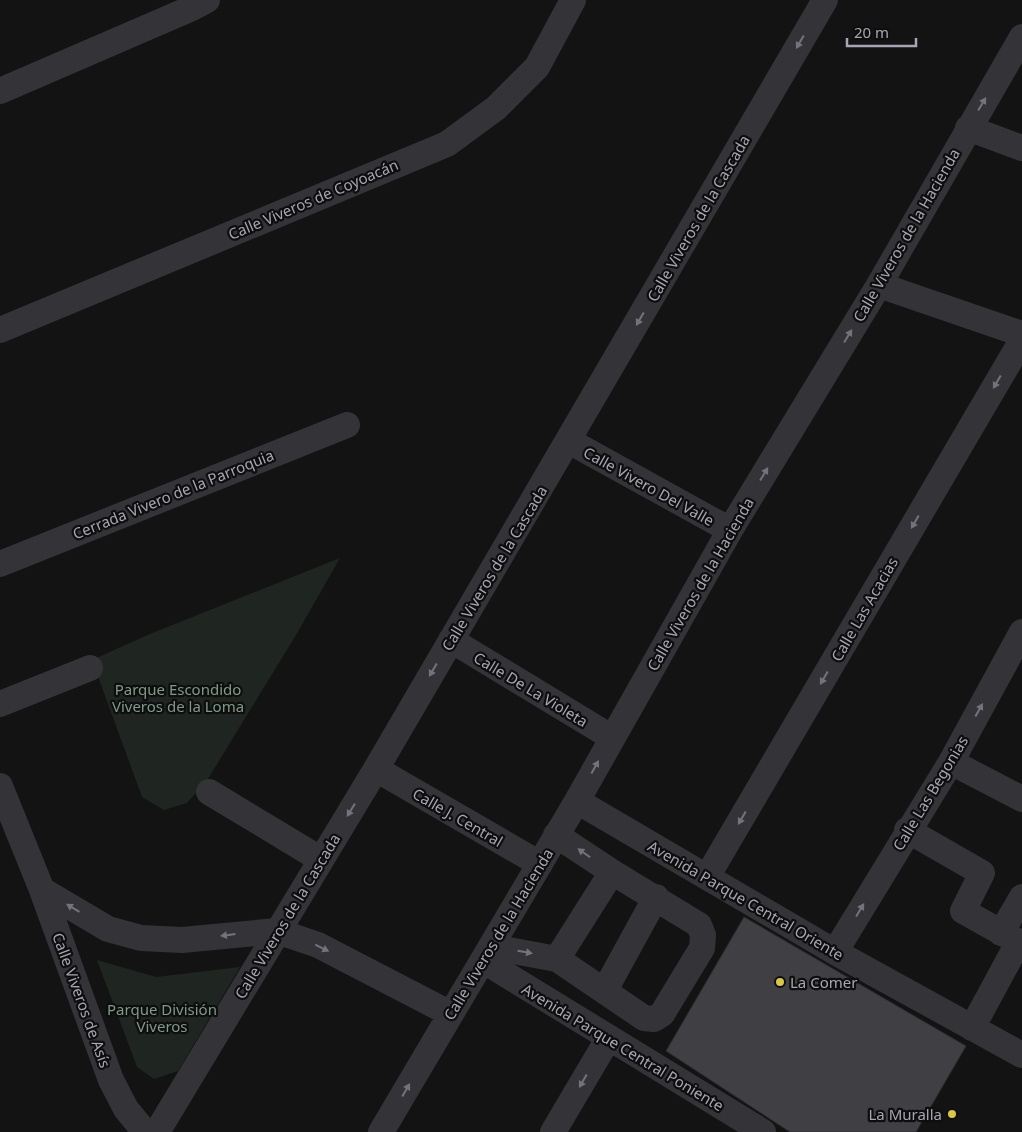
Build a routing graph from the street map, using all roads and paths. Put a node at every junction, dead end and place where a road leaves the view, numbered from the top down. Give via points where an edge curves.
1 (207, 0) edge
2 (573, 0) edge
3 (825, 0) edge
4 (1022, 37) edge
5 (0, 91) edge
6 (968, 128) junction
7 (1022, 148) edge
8 (879, 285) junction
9 (0, 330) edge
10 (1022, 334) edge
11 (1022, 340) edge
12 (347, 425) dead end
13 (569, 441) junction
14 (730, 530) junction
15 (0, 564) edge
16 (1022, 632) edge
17 (451, 640) junction
18 (90, 668) dead end
19 (1013, 671) edge
20 (0, 704) edge
21 (612, 737) junction
22 (950, 762) junction
23 (376, 769) junction
24 (0, 786) edge
25 (209, 792) dead end
26 (1022, 799) edge
27 (577, 801) junction
28 (907, 830) junction
29 (556, 834) junction
30 (320, 859) junction
31 (540, 864) junction
32 (612, 872) junction
33 (707, 878) junction
34 (42, 890) junction
35 (656, 897) junction
36 (1022, 897) edge
37 (277, 931) junction
38 (1014, 940) edge
39 (835, 952) junction
40 (488, 954) junction
41 (557, 959) junction
42 (605, 990) junction
43 (451, 1014) junction
44 (972, 1028) junction
45 (608, 1039) junction
46 (1022, 1055) edge
47 (733, 1124) edge
48 (145, 1132) edge
49 (157, 1132) edge
50 (381, 1132) edge
51 (554, 1132) edge
52 (763, 1132) edge

1 - 5 street
2 - 9 street, Calle Viveros de Coyoacán via 537,67 496,108 447,144
3 -> 13 street, Calle Viveros de la Cascada
6 -> 4 street, Calle Viveros de la Hacienda
6 - 7 street
6 - 8 street, Calle Viveros de la Hacienda
8 - 10 street
14 -> 8 street, Calle Viveros de la Hacienda
11 -> 33 street, Calle Las Acacias
12 - 15 street, Cerrada Vivero de la Parroquia
13 - 14 street, Calle Vivero Del Valle
13 - 17 street, Calle Viveros de la Cascada
14 - 21 street, Calle Viveros de la Hacienda
16 - 19 street, Calle Las Begonias
17 - 21 street, Calle De La Violeta
17 -> 23 street, Calle Viveros de la Cascada
18 - 20 street
22 -> 19 street, Calle Las Begonias
27 -> 21 street, Calle Viveros de la Hacienda
22 - 26 street
22 - 28 street, Calle Las Begonias
23 -> 30 street, Calle Viveros de la Cascada
23 - 31 street, Calle J. Central
24 - 34 street, Calle Viveros de Asís
25 - 30 street
27 - 29 street, Calle Viveros de la Hacienda
27 - 33 street, Avenida Parque Central Oriente
28 - 38 street via 982,873 963,911
39 -> 28 street, Calle Las Begonias
29 - 31 street, Calle Viveros de la Hacienda
32 -> 29 street
30 - 37 street, Calle Viveros de la Cascada
31 - 40 street, Calle Viveros de la Hacienda
32 - 35 street
32 - 41 street
33 - 39 street, Avenida Parque Central Oriente
37 -> 34 street, Calle Viveros de Asís via 182,940 142,938 108,929
34 - 48 street, Calle Viveros de Asís via 111,1080 126,1109
35 - 42 street
35 - 42 street via 699,925 703,935 702,948 662,1014 654,1019 644,1018
36 - 38 street
37 -> 43 street via 318,945
37 - 49 street, Calle Viveros de la Cascada
38 - 44 street
39 - 44 street, Avenida Parque Central Oriente
40 -> 41 street
40 - 43 street, Calle Viveros de la Hacienda
40 - 45 street, Avenida Parque Central Poniente
41 - 42 street
50 -> 43 street, Calle Viveros de la Hacienda
44 - 46 street, Avenida Parque Central Oriente
45 - 47 street, Avenida Parque Central Poniente
45 -> 51 street
47 - 52 street, Avenida Parque Central Poniente

